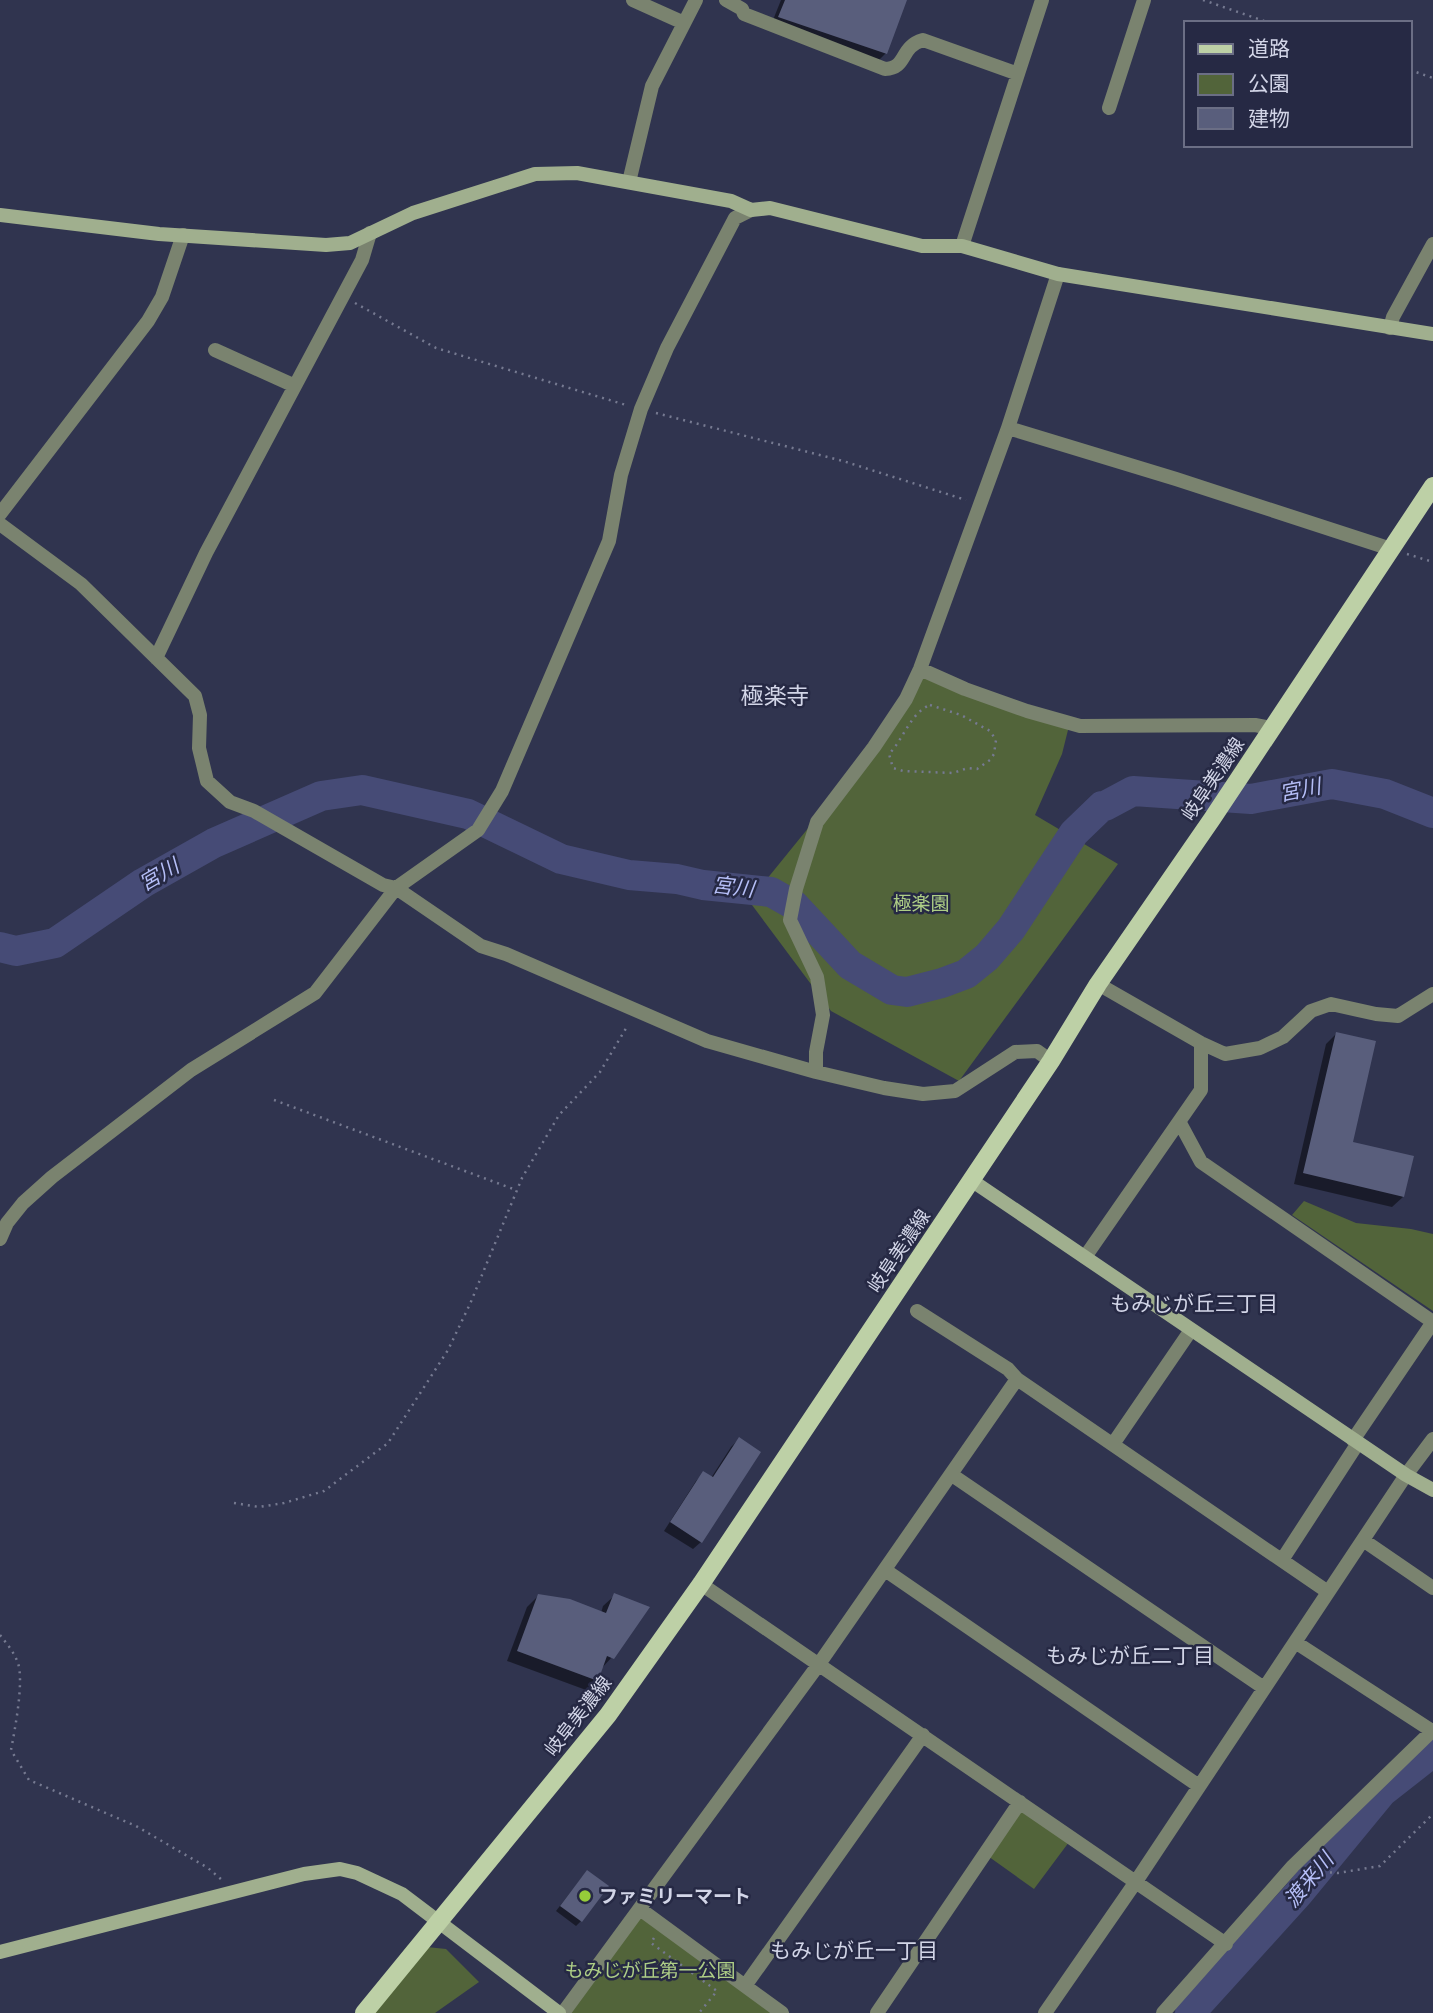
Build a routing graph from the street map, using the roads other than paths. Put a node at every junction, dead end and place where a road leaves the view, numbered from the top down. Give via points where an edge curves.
1 (633, 0) edge
2 (696, 0) edge
3 (726, 0) edge
4 (1042, 0) edge
5 (1144, 0) edge
6 (684, 23) junction
7 (1018, 74) junction
8 (1109, 108) dead end
9 (629, 182) junction
10 (751, 210) junction
11 (0, 215) edge
12 (370, 233) junction
13 (183, 235) junction
14 (1433, 244) edge
15 (962, 246) junction
16 (1058, 274) junction
17 (1390, 328) junction
18 (1433, 334) edge
19 (215, 350) dead end
20 (295, 386) junction
21 (1008, 428) junction
22 (1433, 486) edge
23 (0, 514) edge
24 (0, 524) edge
25 (1391, 549) junction
26 (156, 658) junction
27 (920, 669) junction
28 (1271, 729) junction
29 (396, 888) junction
30 (1098, 984) junction
31 (1433, 995) edge
32 (1201, 1043) junction
33 (1051, 1061) junction
34 (816, 1072) junction
35 (1180, 1123) junction
36 (971, 1180) junction
37 (0, 1239) edge
38 (1085, 1257) junction
39 (917, 1311) dead end
40 (1433, 1322) edge
41 (1191, 1330) junction
42 (1017, 1379) junction
43 (1433, 1439) edge
44 (1356, 1442) junction
45 (1113, 1444) junction
46 (952, 1475) junction
47 (1406, 1475) junction
48 (1433, 1490) edge
49 (1363, 1540) junction
50 (1282, 1560) junction
51 (885, 1570) junction
52 (701, 1584) junction
53 (1433, 1588) edge
54 (1328, 1592) junction
55 (1295, 1642) junction
56 (819, 1664) junction
57 (1264, 1688) junction
58 (1432, 1730) edge
59 (923, 1735) junction
60 (1199, 1786) junction
61 (1020, 1802) junction
62 (1135, 1883) junction
63 (640, 1909) junction
64 (439, 1921) junction
65 (1226, 1944) junction
66 (0, 1952) edge
67 (745, 1986) junction
68 (364, 2013) edge
69 (561, 2013) edge
70 (782, 2013) edge
71 (877, 2013) edge
72 (1045, 2013) edge
73 (1163, 2013) edge

1 - 6 street
2 - 6 street
3 - 7 street via 744,14 885,69 895,69 909,47 923,40
4 - 7 street
5 - 8 street
6 - 9 street via 652,86
7 - 15 street
9 - 10 street via 731,201
9 - 12 street via 577,173 535,174 413,213
10 - 15 street via 770,208 922,246
10 - 29 street via 735,218 667,348 641,409 621,475 609,541 502,791 478,830
11 - 13 street
12 - 13 street via 350,243 326,245
12 - 20 street via 362,260
13 - 23 street via 162,298 148,321
14 - 17 street
15 - 16 street
16 - 17 street
16 - 21 street
17 - 18 street
19 - 20 street
20 - 26 street
21 - 25 street
21 - 27 street
22 - 25 main road, 岐阜美濃線
24 - 26 street via 81,584
25 - 28 main road, 岐阜美濃線
26 - 29 street via 195,696 206,781 230,802
27 - 28 street via 1027,712 1080,726 1255,725
27 - 34 street via 874,747 817,822 796,889 790,920 817,978 823,1016
28 - 30 main road, 岐阜美濃線
29 - 34 street via 481,946 707,1041
29 - 37 street via 315,993 191,1070 52,1177 23,1203
30 - 32 street
30 - 33 main road, 岐阜美濃線
31 - 32 street via 1398,1016 1331,1004 1311,1011 1283,1037 1259,1048 1225,1054
32 - 35 street via 1201,1090
33 - 34 street via 1037,1051 1015,1052 955,1091 923,1094
33 - 36 main road, 岐阜美濃線
35 - 38 street
35 - 40 street via 1201,1162
36 - 38 street
36 - 52 main road, 岐阜美濃線
38 - 41 street
39 - 42 street
40 - 44 street
41 - 44 street
41 - 45 street
42 - 45 street
42 - 46 street
43 - 47 street
44 - 47 street
44 - 50 street
45 - 50 street
46 - 51 street
46 - 57 street
47 - 48 street
47 - 49 street
49 - 53 street
49 - 54 street
50 - 54 street
51 - 56 street
51 - 60 street
52 - 56 street
52 - 64 main road, 岐阜美濃線 via 608,1715
54 - 55 street
55 - 57 street
55 - 58 street
56 - 59 street
56 - 63 street
57 - 60 street
58 - 65 street via 1293,1866
59 - 61 street
59 - 67 street
60 - 62 street
61 - 62 street
61 - 71 street
62 - 65 street
62 - 72 street
63 - 67 street
63 - 69 street
64 - 66 street via 392,1889 340,1869 316,1871
64 - 68 main road, 岐阜美濃線
64 - 69 street
65 - 73 street
67 - 70 street

